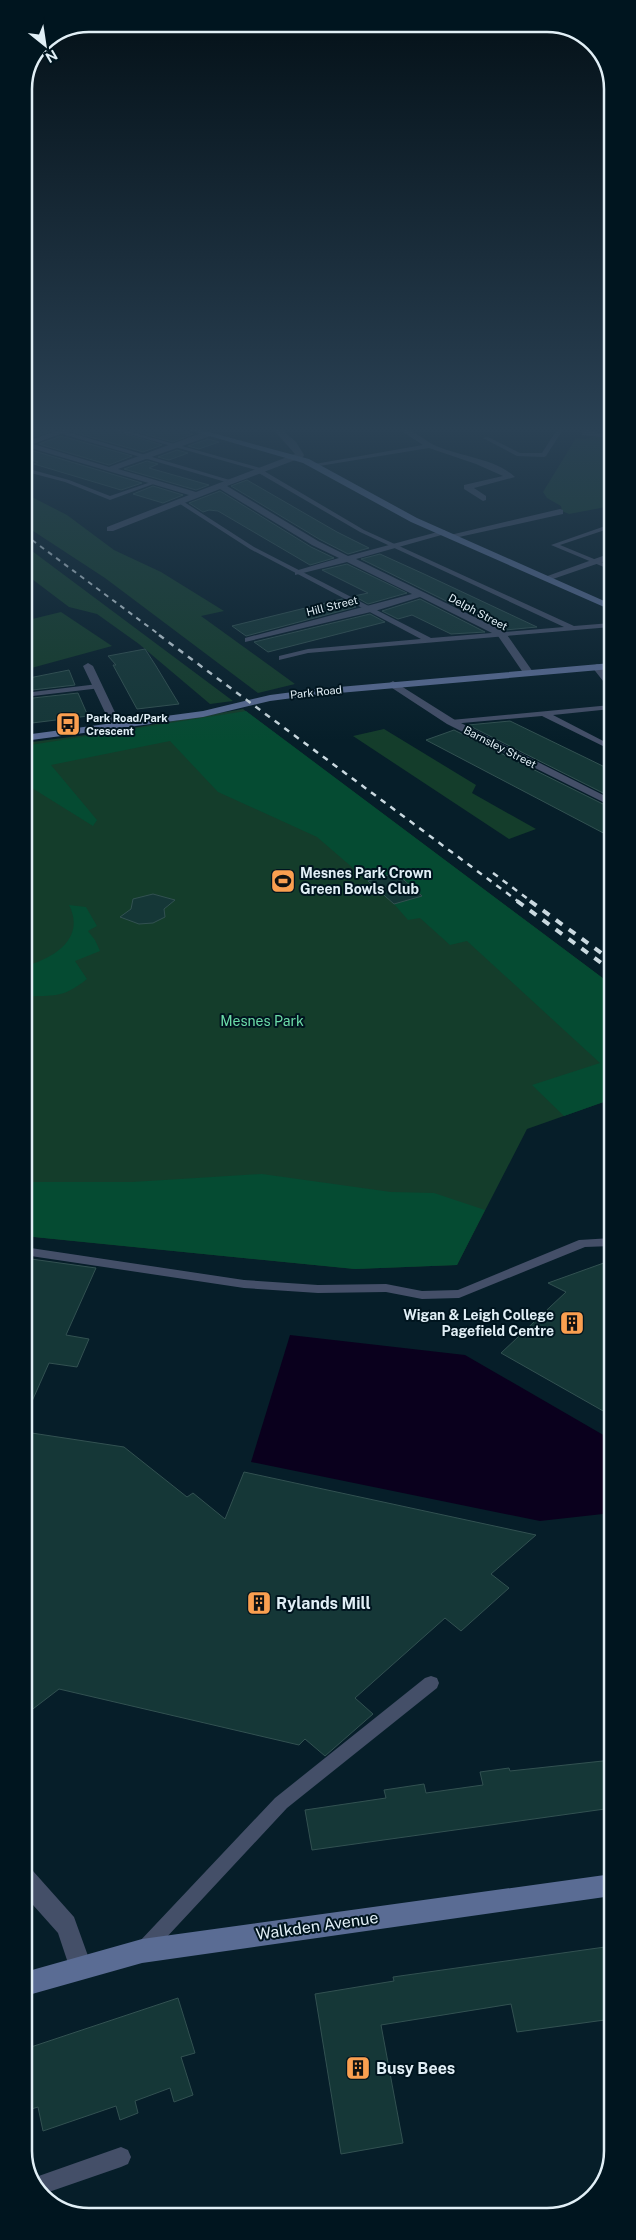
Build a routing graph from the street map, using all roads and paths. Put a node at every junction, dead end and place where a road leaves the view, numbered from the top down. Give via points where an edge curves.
1 (228, 533) edge
2 (298, 533) edge
3 (366, 533) edge
4 (443, 533) edge
5 (454, 533) edge
6 (591, 533) edge
7 (446, 534) junction
8 (395, 545) junction
9 (347, 559) junction
10 (604, 559) edge
11 (595, 562) junction
12 (604, 565) edge
13 (298, 573) junction
14 (547, 578) junction
15 (421, 594) junction
16 (604, 604) edge
17 (372, 609) junction
18 (604, 626) edge
19 (573, 628) junction
20 (502, 634) junction
21 (249, 640) dead end
22 (430, 640) junction
23 (282, 658) dead end
24 (88, 666) dead end
25 (604, 666) edge
26 (597, 667) junction
27 (528, 672) junction
28 (604, 676) edge
29 (393, 684) junction
30 (98, 686) junction
31 (32, 694) edge
32 (604, 708) edge
33 (542, 713) junction
34 (451, 722) junction
35 (116, 726) junction
36 (32, 737) edge
37 (604, 744) edge
38 (604, 799) edge
39 (604, 1242) edge
40 (32, 1252) edge
41 (431, 1683) dead end
42 (604, 1886) edge
43 (32, 1887) edge
44 (142, 1951) junction
45 (80, 1967) junction
46 (32, 1982) edge
47 (121, 2157) dead end
48 (43, 2184) edge

1 - 13 lane
2 - 9 street, Delph Street
3 - 8 lane
4 - 7 street
5 - 7 street
6 - 11 lane via 554,545
7 - 8 street
7 - 14 street
8 - 9 street
8 - 19 lane
9 - 13 street
9 - 15 street, Delph Street
10 - 11 street
11 - 12 lane
11 - 14 street
13 - 17 lane
14 - 16 street
15 - 17 street, Hill Street
15 - 20 street, Delph Street
17 - 21 street, Hill Street
17 - 22 lane
18 - 19 lane
19 - 20 lane
20 - 22 lane
20 - 27 street, Delph Street
22 - 23 lane via 308,651
24 - 30 street
25 - 26 street, Park Road
26 - 27 street, Park Road
26 - 28 street
27 - 29 street, Park Road
29 - 34 street, Barnsley Street
29 - 35 street, Park Road via 290,695 218,712
30 - 31 lane
30 - 35 street
32 - 33 lane
33 - 34 lane
33 - 37 lane
34 - 38 street, Barnsley Street
35 - 36 street, Park Road
39 - 40 lane via 583,1243 459,1294 422,1295 386,1288 318,1289 244,1284
41 - 44 lane via 281,1803
42 - 44 street, Walkden Avenue
43 - 45 street via 66,1925
44 - 45 street, Walkden Avenue
45 - 46 street, Walkden Avenue
47 - 48 lane

